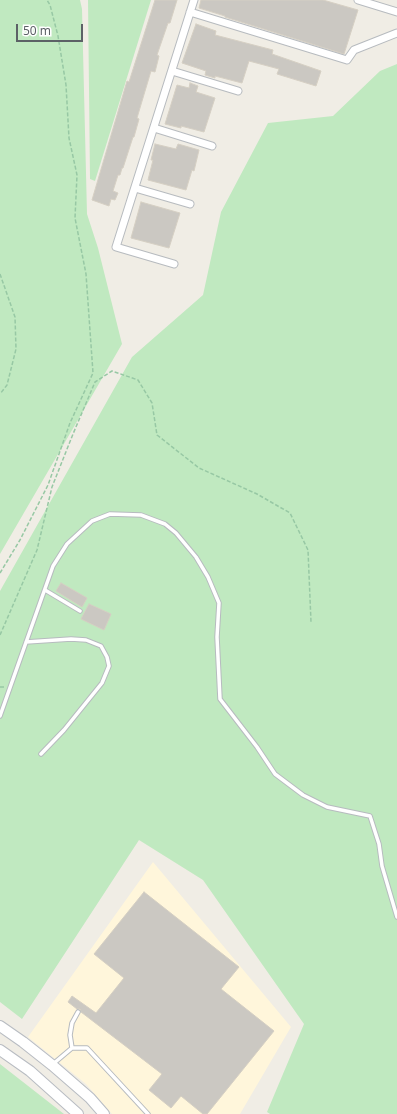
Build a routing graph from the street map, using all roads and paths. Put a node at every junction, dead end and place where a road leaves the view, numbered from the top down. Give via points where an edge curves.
1 (47, 0) edge
2 (194, 0) edge
3 (358, 0) edge
4 (190, 12) junction
5 (397, 12) edge
6 (397, 33) edge
7 (172, 71) junction
8 (238, 91) dead end
9 (154, 128) junction
10 (212, 146) dead end
11 (135, 188) junction
12 (190, 204) dead end
13 (174, 264) dead end
14 (0, 274) edge
15 (0, 394) edge
16 (0, 573) edge
17 (45, 590) junction
18 (80, 611) dead end
19 (311, 622) dead end
20 (0, 635) edge
21 (26, 642) junction
22 (0, 716) edge
23 (41, 754) dead end
24 (397, 917) edge
25 (78, 1012) dead end
26 (0, 1026) edge
27 (72, 1048) junction
28 (0, 1050) edge
29 (52, 1065) junction
30 (78, 1114) edge
31 (104, 1114) edge
32 (148, 1114) edge

1 - 16 path via 59,43 66,85 69,138 77,175 75,218 86,274 93,374 70,423 48,485
2 - 4 street
3 - 5 street
4 - 6 street via 347,60 354,50
4 - 7 street
7 - 8 street
7 - 9 street
9 - 10 street
9 - 11 street
11 - 12 street
11 - 13 street via 116,246
14 - 15 path via 15,317 16,349 7,385
17 - 18 lane
17 - 21 lane
17 - 24 lane via 53,566 67,544 92,521 110,514 141,516 165,524 176,533 208,576 219,603 217,637 220,699 275,774 302,794 327,807 370,816
19 - 20 path via 308,550 290,512 199,468 157,435 152,403 138,380 112,371 95,382 75,428 52,487 37,550
21 - 22 lane
21 - 23 lane via 86,640 101,646 108,657 109,666 102,683
25 - 27 lane via 72,1023 70,1035
26 - 29 street
27 - 29 lane
27 - 32 lane via 87,1048
28 - 30 street via 30,1071
29 - 31 street via 90,1098

